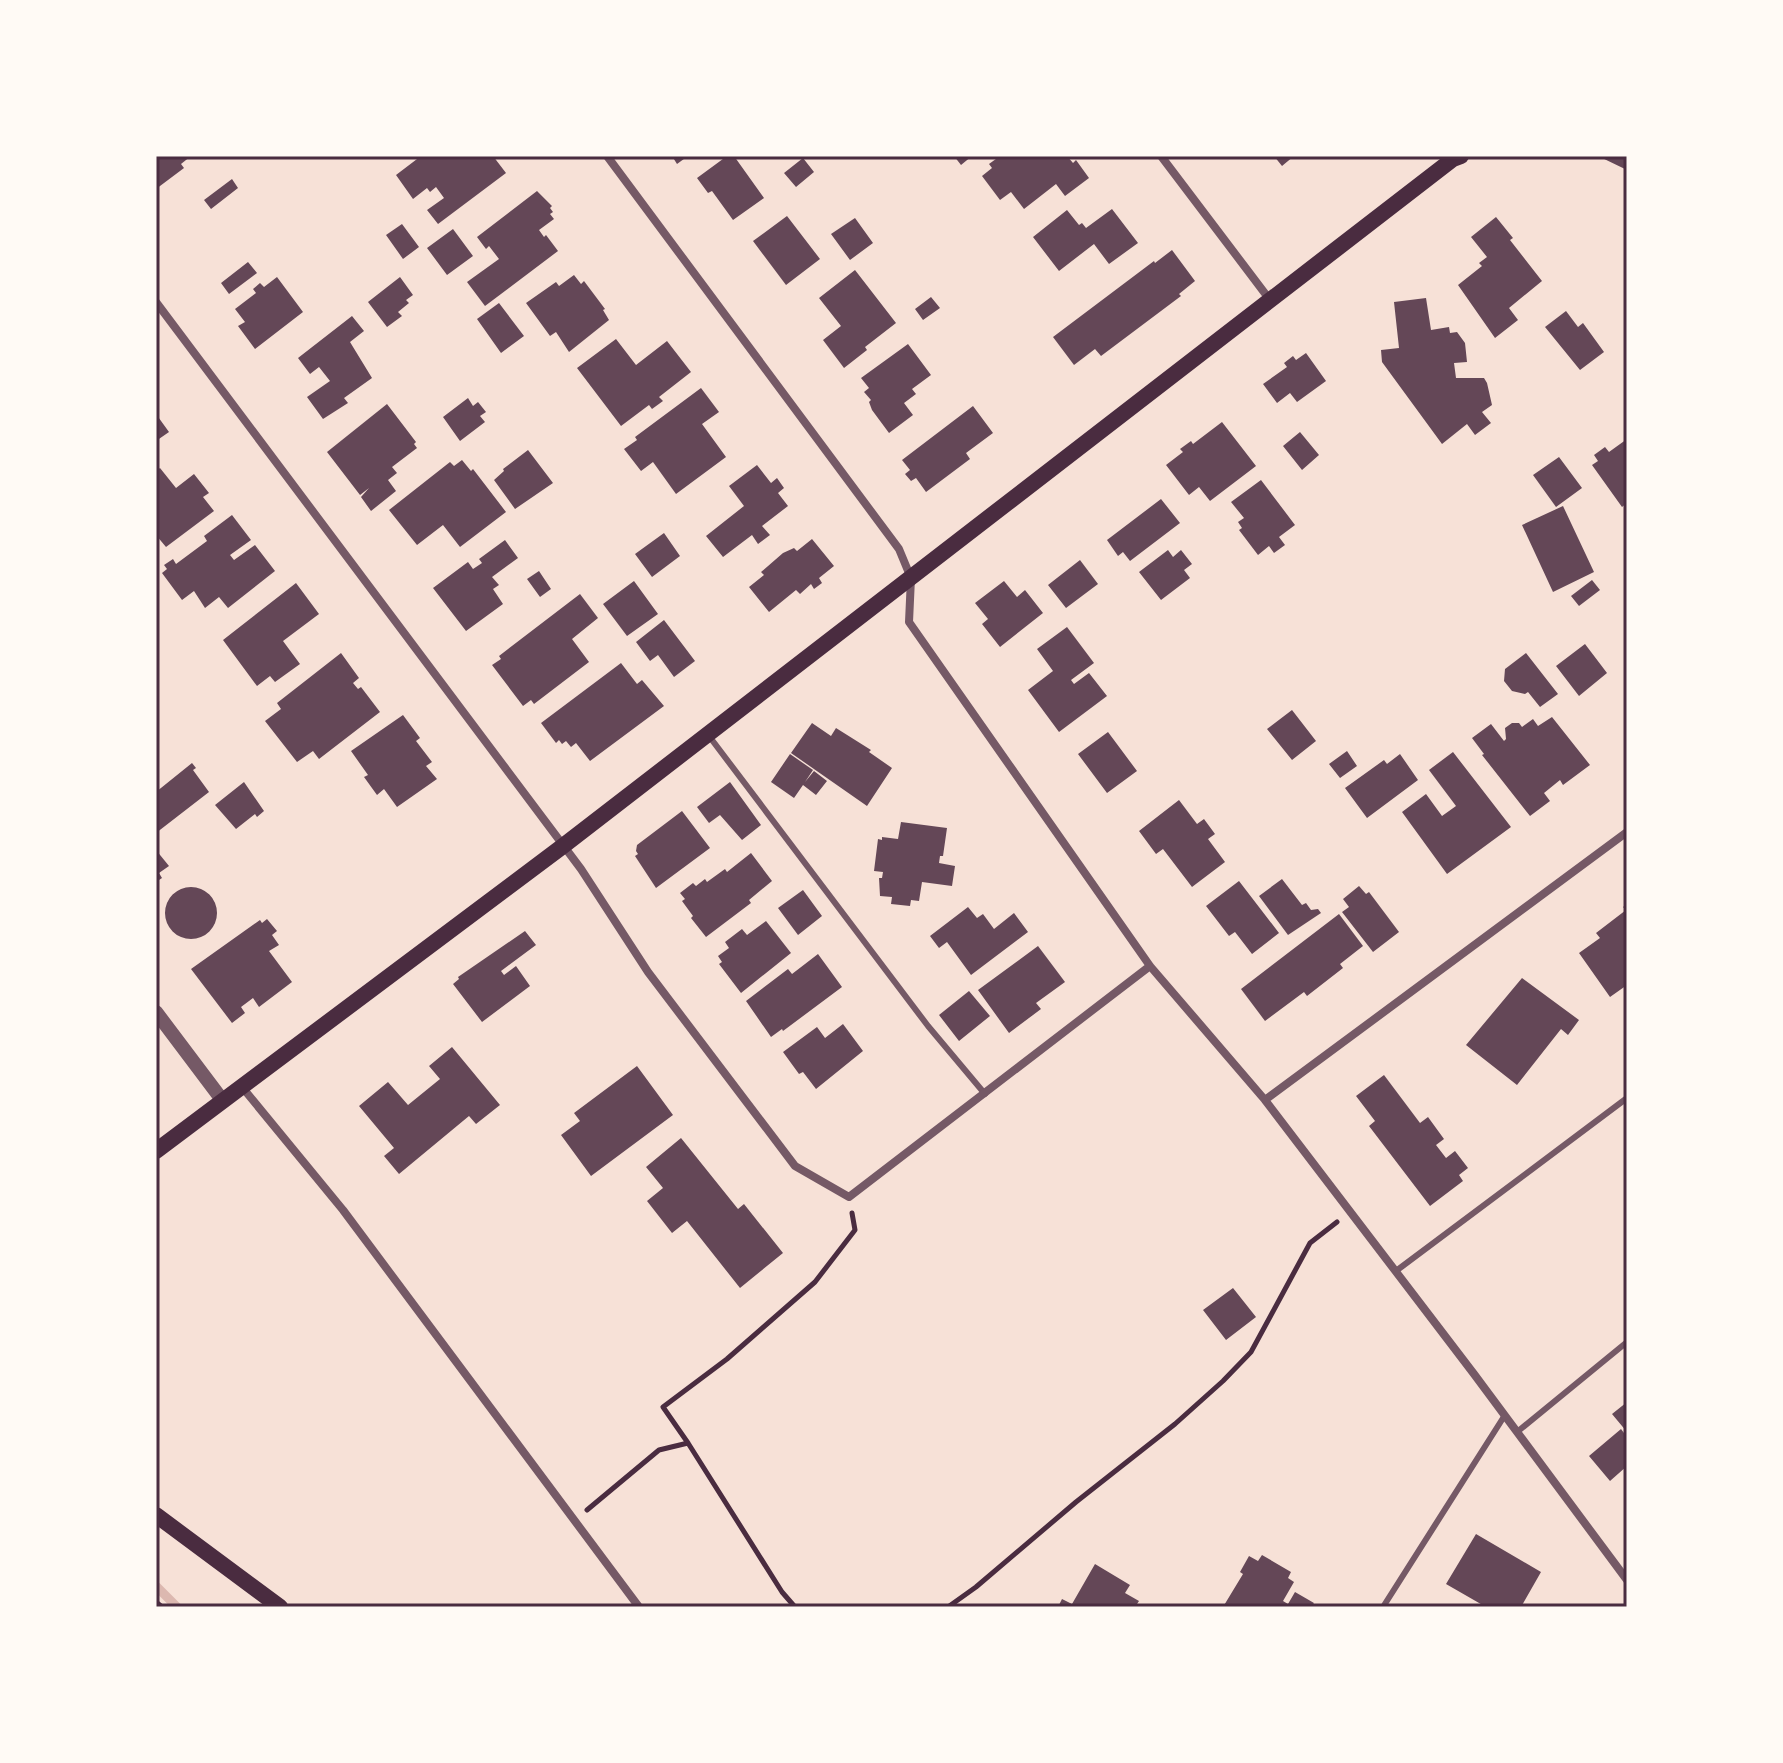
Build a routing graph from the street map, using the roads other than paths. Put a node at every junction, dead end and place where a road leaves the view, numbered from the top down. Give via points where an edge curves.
1 (607, 156) edge
2 (1161, 156) edge
3 (1456, 157) edge
4 (1270, 300) junction
5 (156, 302) edge
6 (911, 578) junction
7 (708, 735) junction
8 (1627, 832) edge
9 (563, 846) junction
10 (1150, 966) junction
11 (156, 1012) edge
12 (242, 1087) junction
13 (985, 1094) junction
14 (1627, 1098) edge
15 (1265, 1100) junction
16 (223, 1101) junction
17 (156, 1151) edge
18 (1396, 1271) junction
19 (1627, 1342) edge
20 (1505, 1415) junction
21 (1517, 1432) junction
22 (156, 1515) edge
23 (1627, 1580) edge
24 (280, 1607) edge
25 (639, 1607) edge
26 (1383, 1607) edge

1 - 6 street via 894,541
2 - 4 street
3 - 4 main road
4 - 6 main road
5 - 9 street
6 - 7 main road
6 - 10 street via 909,622
7 - 9 main road
7 - 13 lane
8 - 15 street
9 - 12 main road
9 - 13 street via 648,972 795,1166 849,1197
10 - 13 street
10 - 15 street
11 - 16 street
12 - 16 main road
12 - 25 street via 343,1210
14 - 18 lane
15 - 18 street
16 - 17 main road
18 - 20 street
19 - 21 lane
20 - 21 street
20 - 26 lane
21 - 23 street
22 - 24 main road

